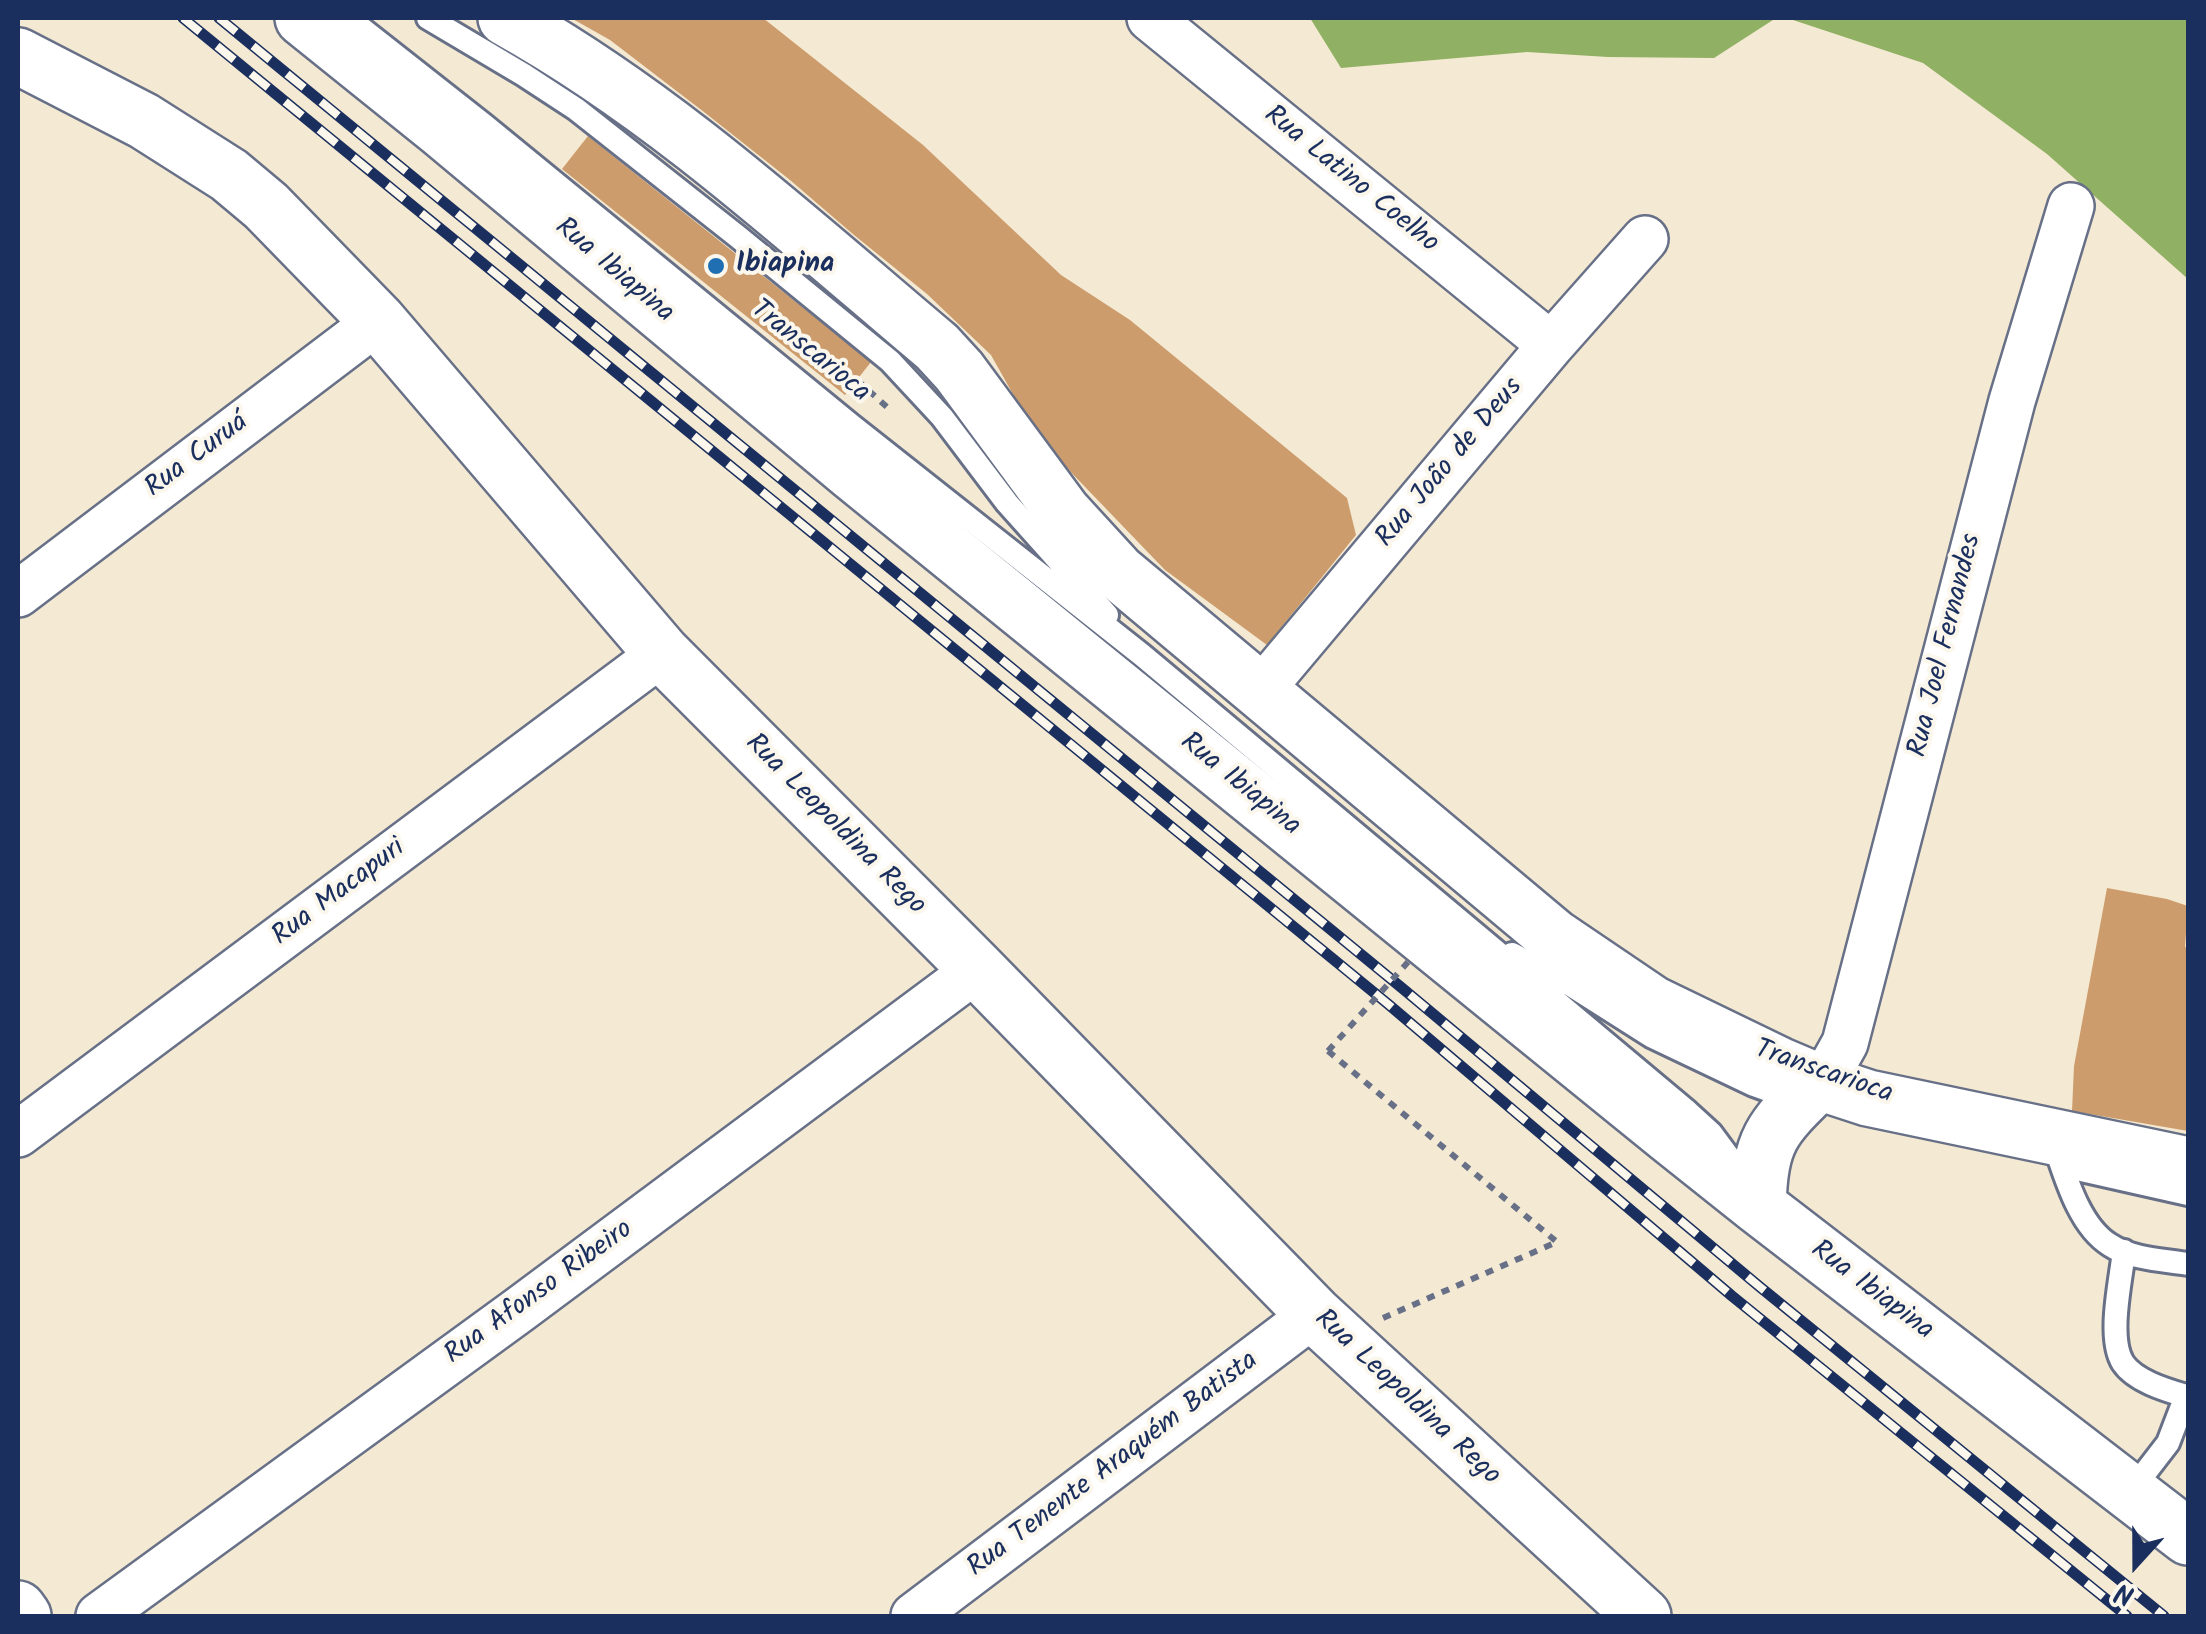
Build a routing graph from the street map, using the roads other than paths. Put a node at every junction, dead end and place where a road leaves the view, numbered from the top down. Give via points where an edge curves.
1 (303, 18) edge
2 (348, 18) edge
3 (428, 18) edge
4 (506, 18) edge
5 (1150, 18) edge
6 (18, 56) edge
7 (2070, 206) dead end
8 (1645, 239) dead end
9 (378, 320) junction
10 (1551, 345) junction
11 (18, 594) edge
12 (662, 653) junction
13 (1142, 656) junction
14 (1260, 691) junction
15 (1469, 931) junction
16 (977, 969) junction
17 (1816, 1099) junction
18 (18, 1134) edge
19 (2052, 1154) junction
20 (2188, 1165) edge
21 (2188, 1194) edge
22 (1758, 1206) junction
23 (2124, 1251) junction
24 (2188, 1264) edge
25 (1330, 1330) junction
26 (2187, 1392) edge
27 (2131, 1491) junction
28 (2188, 1537) edge
29 (18, 1609) edge
30 (23, 1616) edge
31 (100, 1616) edge
32 (914, 1616) edge
33 (1643, 1616) edge

1 - 22 main road, Rua Ibiapina
2 - 13 lane, Transcarioca
3 - 13 lane, Transcarioca via 576,109 890,361
4 - 14 main road via 652,110 938,347 1087,541
5 - 10 street, Rua Latino Coelho
6 - 9 main road, Rua Leopoldina Rego via 144,121 228,175
7 - 17 street, Rua Joel Fernandes via 2012,401 1845,1043
8 - 10 street, Rua João de Deus
9 - 11 street, Rua Curuá
9 - 12 main road, Rua Leopoldina Rego
10 - 14 street, Rua João de Deus
12 - 16 main road, Rua Leopoldina Rego
12 - 18 street, Rua Macapuri
13 - 15 lane, Transcarioca
14 - 17 main road via 1554,937 1653,1004 1778,1065
15 - 17 lane, Transcarioca via 1651,1036 1754,1085
15 - 22 lane, Transcarioca via 1711,1133
16 - 25 main road, Rua Leopoldina Rego
16 - 31 street, Rua Afonso Ribeiro
17 - 19 main road via 1884,1102
17 - 22 main road via 1780,1120 1766,1144
19 - 20 main road
19 - 21 lane
19 - 23 lane via 2091,1226
22 - 27 main road, Rua Ibiapina
23 - 24 lane
23 - 26 lane via 2116,1316 2124,1366
25 - 32 street, Rua Tenente Araquém Batista
25 - 33 main road, Rua Leopoldina Rego
26 - 27 lane via 2168,1443
27 - 28 main road, Rua Ibiapina
29 - 30 main road

